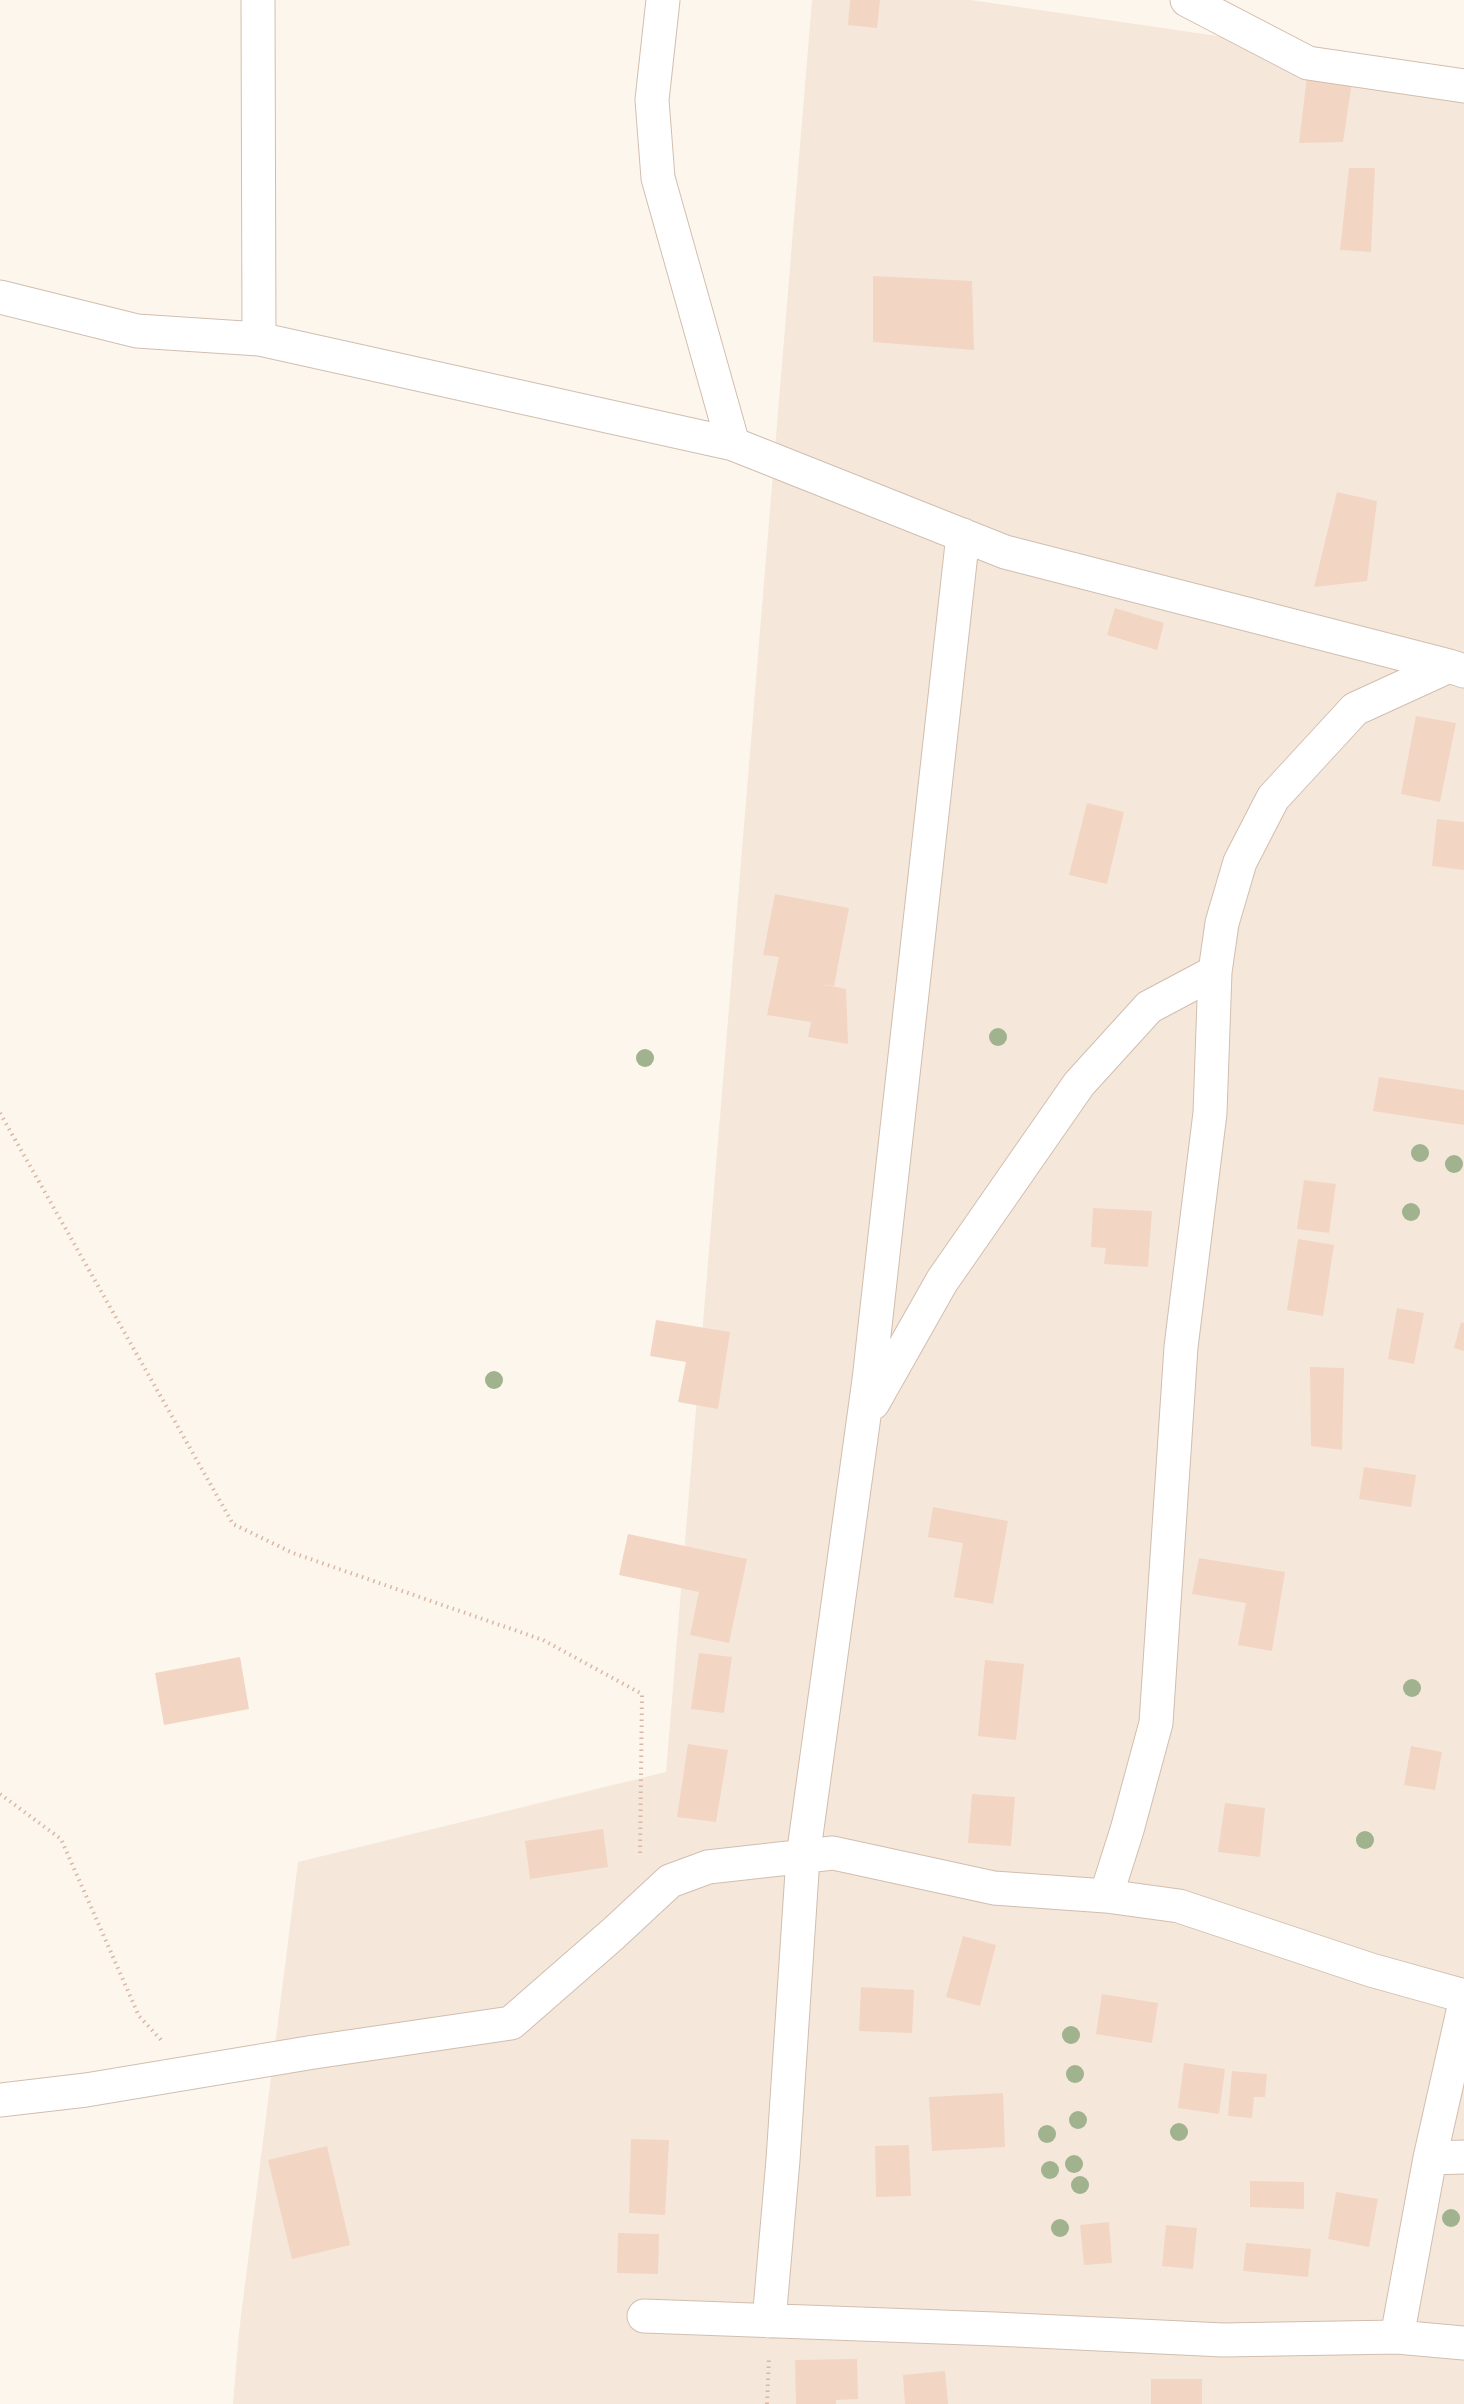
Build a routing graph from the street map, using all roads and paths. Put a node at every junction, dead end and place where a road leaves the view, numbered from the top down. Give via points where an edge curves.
1 (258, 0) edge
2 (663, 0) edge
3 (1187, 0) edge
4 (1464, 86) edge
5 (0, 297) edge
6 (259, 339) junction
7 (733, 444) junction
8 (963, 535) junction
9 (1457, 669) edge
10 (1215, 972) junction
11 (0, 1113) edge
12 (864, 1418) junction
13 (0, 1794) edge
14 (803, 1857) junction
15 (1106, 1896) junction
16 (640, 1909) junction
17 (1464, 1996) edge
18 (1464, 2007) edge
19 (191, 2072) junction
20 (0, 2100) edge
21 (1464, 2157) edge
22 (1430, 2158) junction
23 (644, 2316) dead end
24 (769, 2321) junction
25 (1397, 2337) junction
26 (1464, 2343) edge
27 (768, 2404) edge

1 - 6 street
2 - 7 street via 652,100 658,178
3 - 4 street via 1308,63
5 - 6 street via 137,331
6 - 7 street
7 - 8 street
8 - 9 street via 1005,552
8 - 12 street
9 - 10 street via 1355,709 1273,798 1240,862 1222,923
10 - 12 street via 1149,1007 1079,1084 942,1281
10 - 15 street via 1210,1113 1180,1347 1156,1723
11 - 16 path via 233,1524 293,1553 543,1640 642,1694
12 - 14 street
13 - 19 path via 61,1839 139,2016
14 - 15 street via 833,1853 994,1888
14 - 16 street via 708,1867 670,1881
14 - 24 street
15 - 17 street via 1179,1906 1371,1970
16 - 19 street via 511,2022
18 - 22 street
19 - 20 street
21 - 22 street
22 - 25 street
23 - 24 street
24 - 25 street via 1223,2340
24 - 27 path
25 - 26 street

